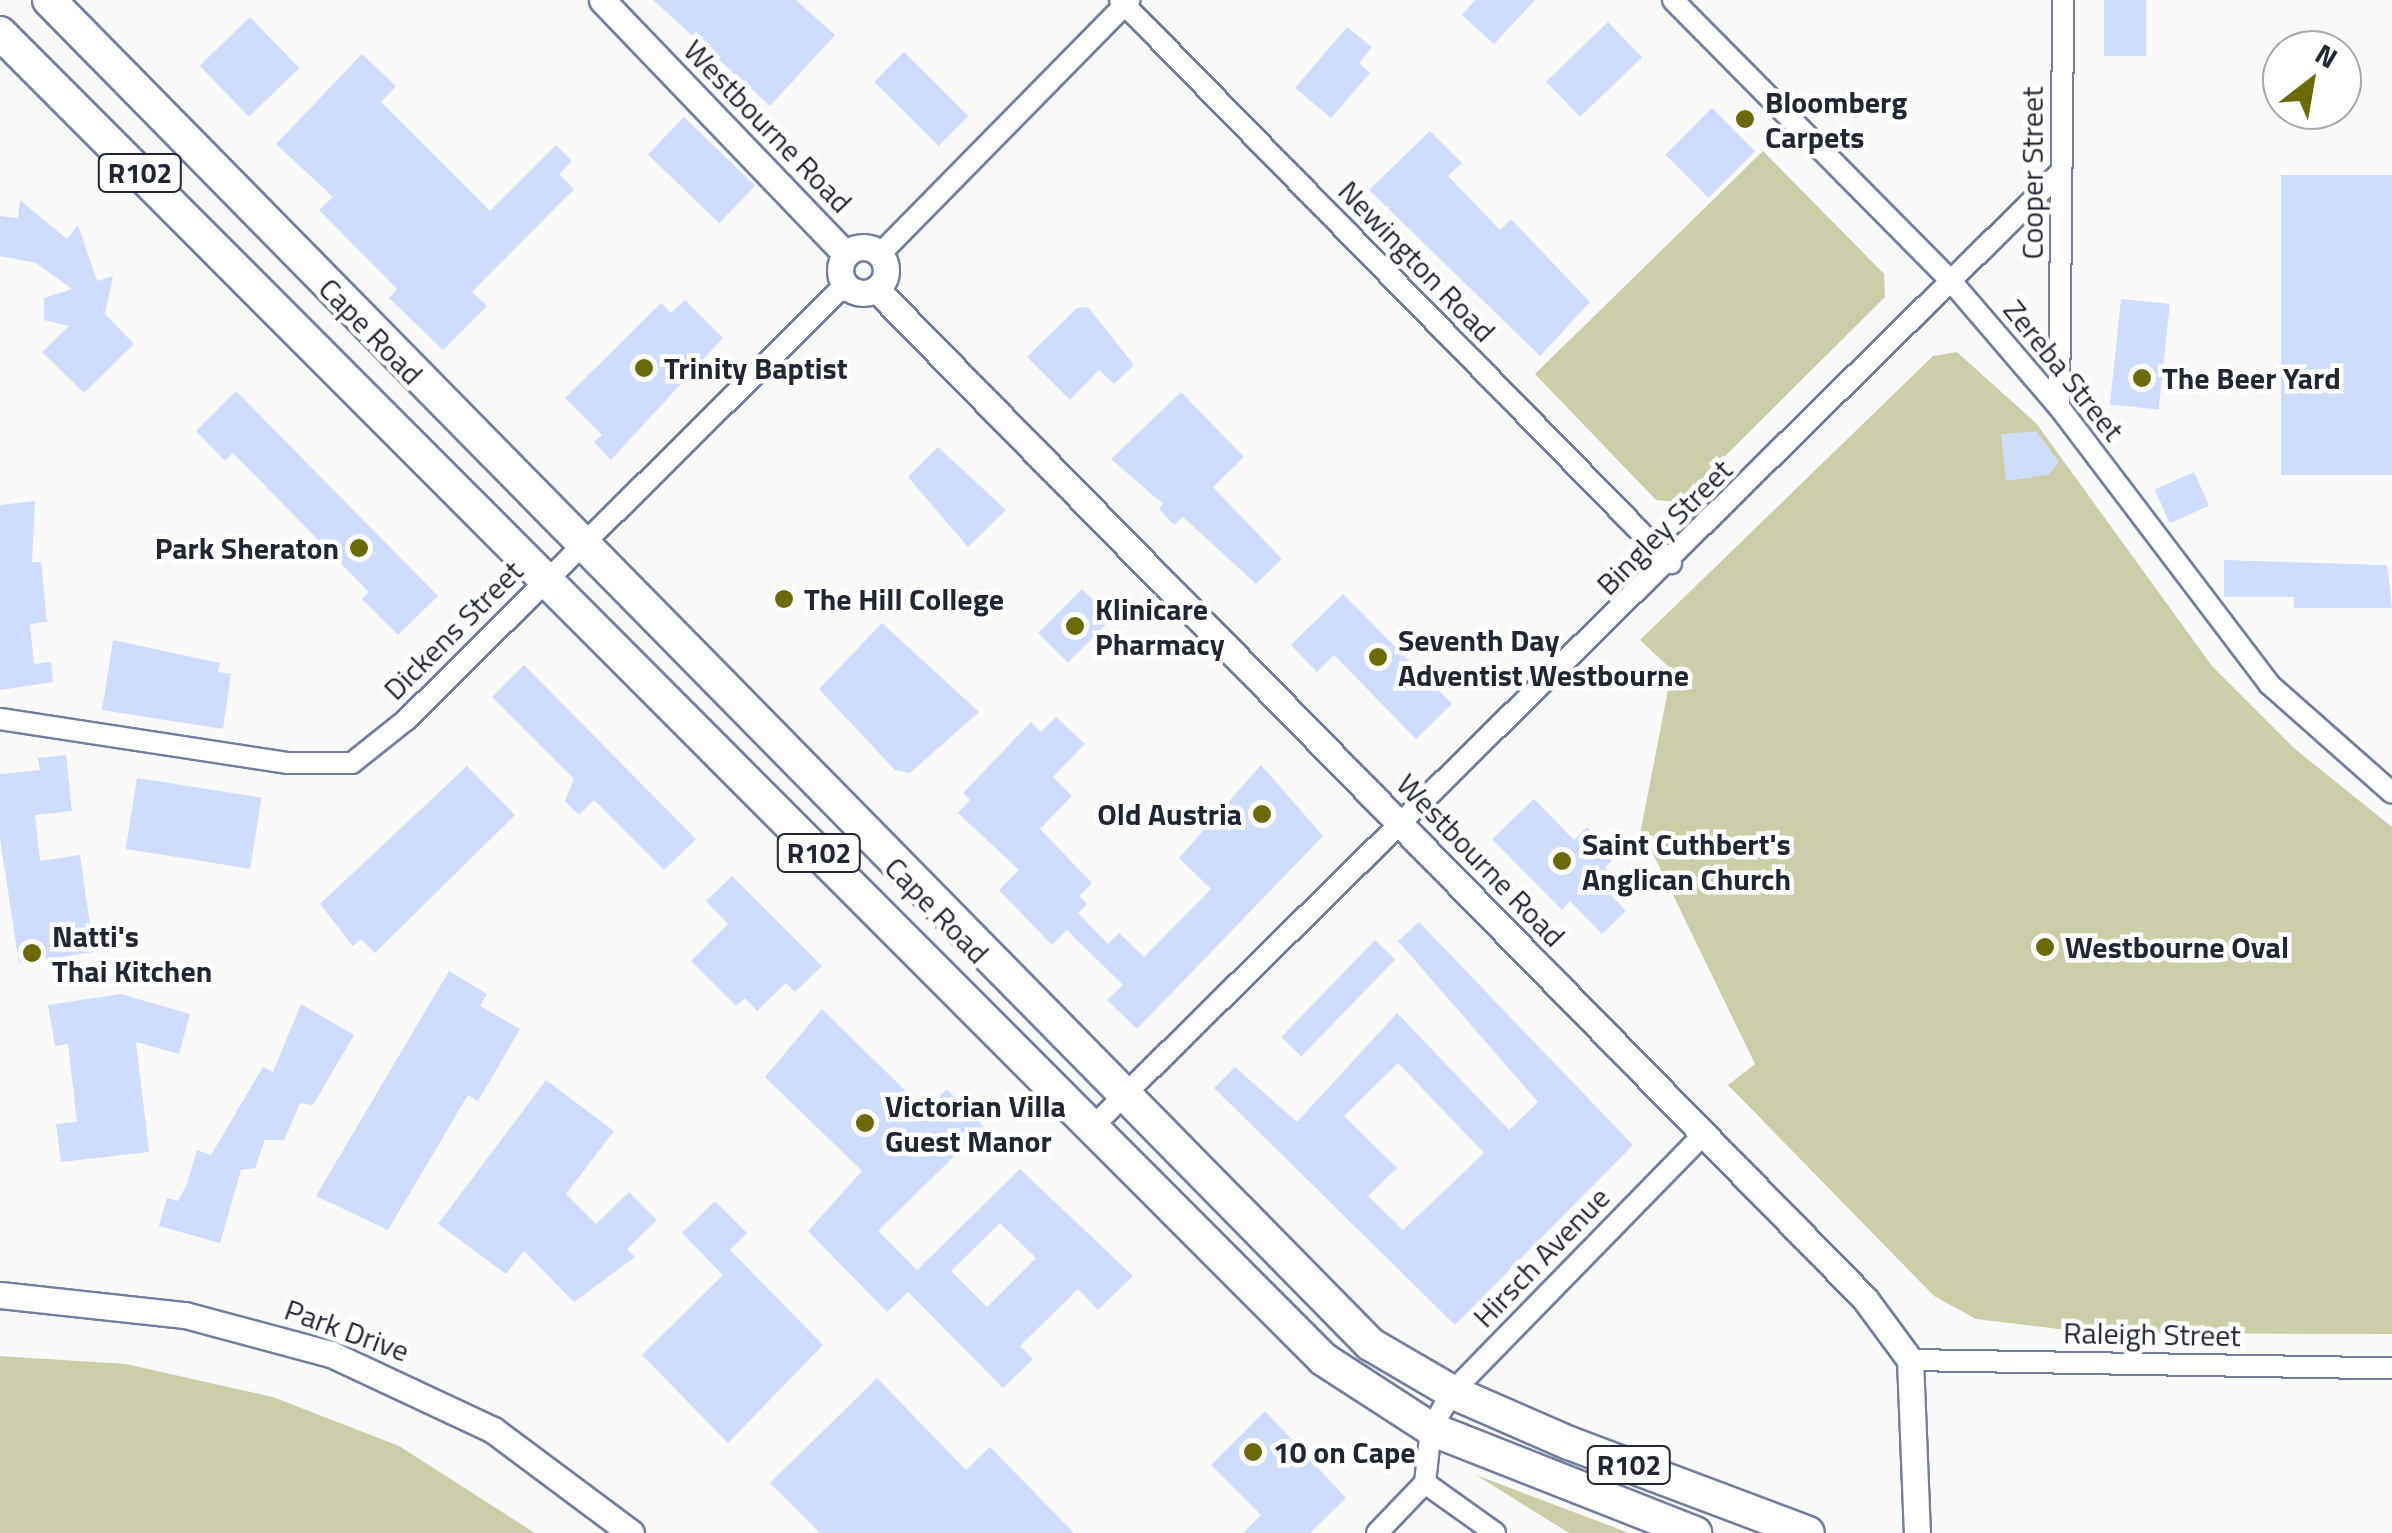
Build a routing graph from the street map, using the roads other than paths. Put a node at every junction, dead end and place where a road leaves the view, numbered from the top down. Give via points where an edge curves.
1 (49, 0) edge
2 (602, 0) edge
3 (1672, 0) edge
4 (2063, 0) edge
5 (1125, 2) edge
6 (0, 33) edge
7 (2060, 173) junction
8 (846, 254) junction
9 (880, 254) junction
10 (1951, 282) junction
11 (845, 285) junction
12 (876, 289) junction
13 (2059, 406) junction
14 (581, 547) junction
15 (1671, 563) junction
16 (548, 577) junction
17 (0, 720) edge
18 (2392, 792) edge
19 (1403, 826) junction
20 (1121, 1100) junction
21 (1092, 1128) junction
22 (1703, 1135) junction
23 (0, 1296) edge
24 (1910, 1360) junction
25 (2392, 1368) edge
26 (1452, 1392) junction
27 (1432, 1429) junction
28 (1425, 1484) junction
29 (632, 1533) edge
30 (1377, 1533) edge
31 (1495, 1533) edge
32 (1695, 1533) edge
33 (1808, 1533) edge
34 (1917, 1533) edge

1 - 14 main road, Cape Road / R102
2 - 8 street, Westbourne Road
3 - 10 street, Zereba Street
4 - 7 street, Cooper Street
5 - 9 street
5 - 15 street, Newington Road
6 - 16 main road, Cape Road / R102
7 - 10 street, Bingley Street
7 - 13 street, Cooper Street
8 - 9 street via 859,247
8 - 11 street via 839,267
9 - 12 street via 886,268
10 - 13 street, Zereba Street
10 - 15 street, Bingley Street
11 - 12 street via 862,294
11 - 14 street, Dickens Street
12 - 19 street, Westbourne Road
13 - 18 street, Zereba Street via 2269,684
14 - 16 street, Dickens Street
14 - 20 main road, Cape Road / R102
15 - 19 street, Bingley Street
16 - 17 street, Dickens Street via 406,720 352,763 287,764
16 - 21 main road, Cape Road / R102
19 - 20 street, Bingley Street
19 - 22 street, Westbourne Road
20 - 21 street, Bingley Street
20 - 26 main road, Cape Road / R102 via 1370,1344
21 - 27 main road, Cape Road / R102 via 1339,1374
22 - 24 street, Westbourne Road via 1864,1299
22 - 26 street, Hirsch Avenue
23 - 29 street, Park Drive via 185,1316 331,1354 494,1430
24 - 25 street, Raleigh Street
24 - 34 street
26 - 27 street, Hirsch Avenue
26 - 33 main road, Cape Road / R102
27 - 28 street
27 - 32 main road, Cape Road / R102
28 - 30 street
28 - 31 street

